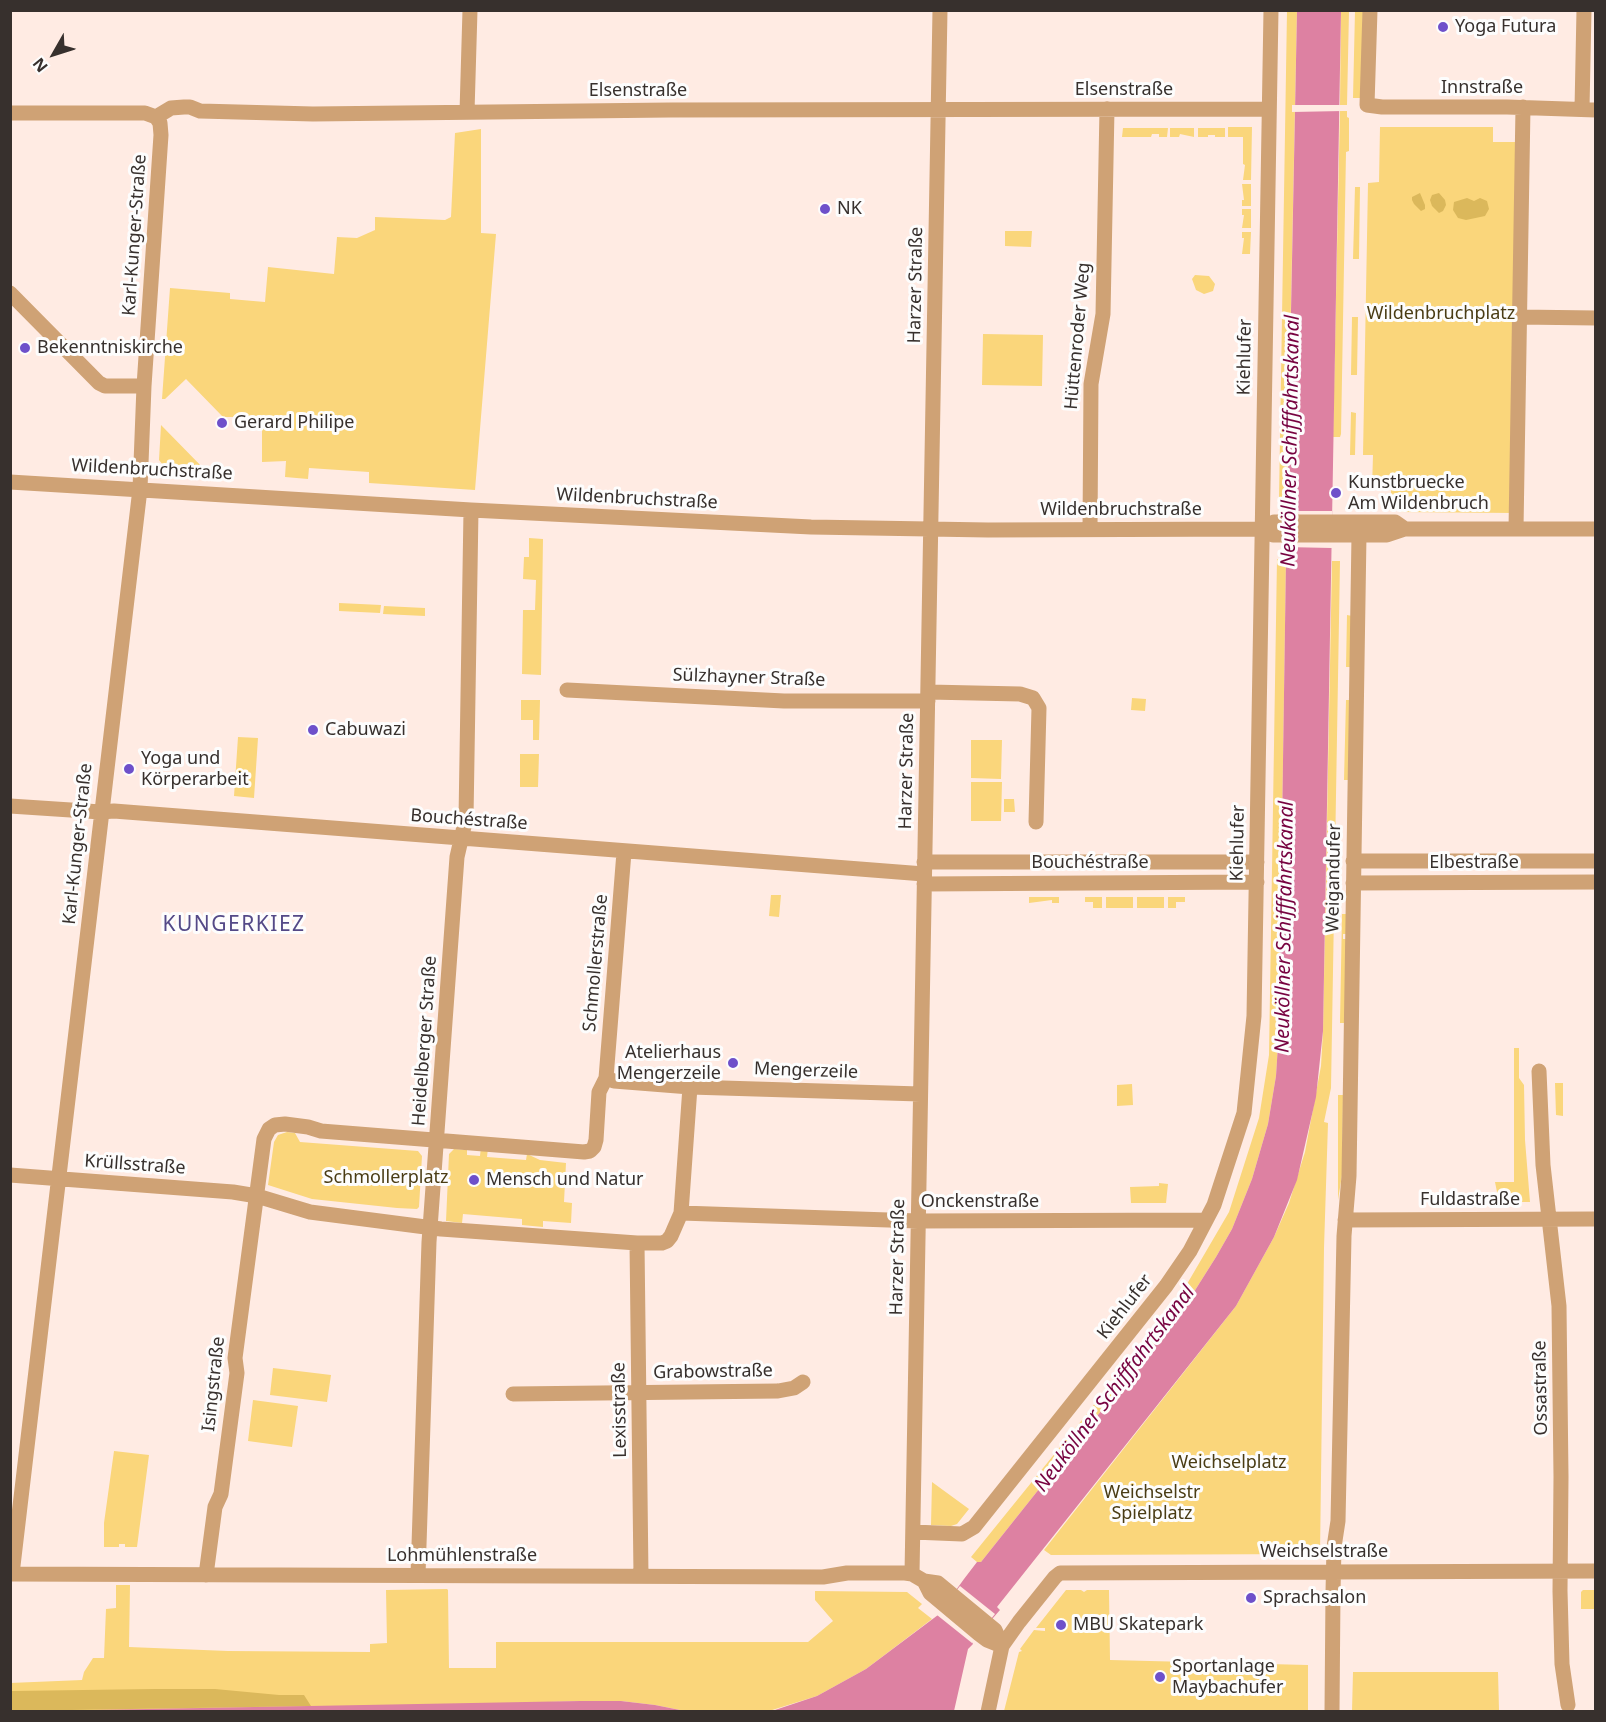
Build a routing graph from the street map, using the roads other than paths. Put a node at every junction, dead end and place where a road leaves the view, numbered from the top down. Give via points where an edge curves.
1 (470, 10) edge
2 (940, 10) edge
3 (1271, 10) edge
4 (1370, 10) edge
5 (1584, 10) edge
6 (1523, 107) junction
7 (1107, 109) junction
8 (1269, 109) junction
9 (1589, 109) edge
10 (939, 110) junction
11 (467, 112) junction
12 (10, 113) edge
13 (156, 117) junction
14 (10, 292) edge
15 (1520, 317) junction
16 (1596, 318) edge
17 (144, 386) junction
18 (10, 482) edge
19 (140, 489) junction
20 (471, 510) junction
21 (1332, 528) junction
22 (931, 529) junction
23 (1262, 529) junction
24 (1405, 529) junction
25 (1516, 529) junction
26 (1596, 529) edge
27 (1090, 530) junction
28 (1359, 535) junction
29 (567, 690) dead end
30 (928, 697) junction
31 (10, 806) edge
32 (101, 812) junction
33 (1036, 822) dead end
34 (462, 838) junction
35 (624, 852) junction
36 (1353, 861) junction
37 (1596, 861) edge
38 (1257, 862) junction
39 (924, 873) junction
40 (1257, 882) junction
41 (1596, 882) edge
42 (1353, 883) junction
43 (1539, 1071) dead end
44 (606, 1078) junction
45 (690, 1087) junction
46 (920, 1094) junction
47 (437, 1140) junction
48 (10, 1175) edge
49 (60, 1179) junction
50 (257, 1196) junction
51 (681, 1214) junction
52 (1596, 1219) edge
53 (1206, 1220) junction
54 (1345, 1220) junction
55 (1549, 1220) junction
56 (918, 1221) junction
57 (430, 1227) junction
58 (637, 1243) junction
59 (803, 1382) dead end
60 (513, 1394) dead end
61 (640, 1394) junction
62 (914, 1532) junction
63 (1560, 1571) junction
64 (1596, 1571) edge
65 (1334, 1572) junction
66 (11, 1574) edge
67 (206, 1575) junction
68 (418, 1575) junction
69 (641, 1576) junction
70 (918, 1577) junction
71 (1002, 1646) junction
72 (1568, 1705) dead end
73 (988, 1712) edge
74 (1332, 1712) edge

1 - 11 street
2 - 10 street, Harzer Straße
3 - 8 street, Kiehlufer
4 - 6 street, Innstraße via 1367,105
5 - 9 street
6 - 9 street, Innstraße
6 - 15 street
7 - 8 street, Elsenstraße
7 - 10 street, Elsenstraße
7 - 27 street, Hüttenroder Weg via 1103,314 1091,384
8 - 23 street, Kiehlufer
10 - 11 street, Elsenstraße
10 - 22 street, Harzer Straße
11 - 13 street, Elsenstraße via 313,114 200,111 183,107 171,108
12 - 13 street, Elsenstraße via 145,113
13 - 17 street, Karl-Kunger-Straße via 161,135
14 - 17 street via 99,383
15 - 16 street
15 - 25 street
17 - 19 street, Karl-Kunger-Straße
18 - 19 street, Wildenbruchstraße
19 - 20 street, Wildenbruchstraße
19 - 32 street, Karl-Kunger-Straße
20 - 22 street, Wildenbruchstraße
20 - 34 street, Heidelberger Straße via 466,818
21 - 23 street, Wildenbruchstraße via 1284,529 1274,522
21 - 24 street, Wildenbruchstraße via 1395,522
21 - 28 street, Wildenbruchstraße
22 - 27 street, Wildenbruchstraße
22 - 30 street, Harzer Straße
23 - 27 street, Wildenbruchstraße
23 - 38 street, Kiehlufer
24 - 25 street, Wildenbruchstraße
24 - 28 street, Wildenbruchstraße via 1387,535
25 - 26 street, Wildenbruchstraße
28 - 36 street, Weigandufer
29 - 30 street, Sülzhayner Straße via 784,700
30 - 33 street, Sülzhayner Straße via 1020,694 1037,702
30 - 39 street, Harzer Straße
31 - 32 street, Bouchéstraße
32 - 34 street, Bouchéstraße
32 - 49 street, Karl-Kunger-Straße
34 - 35 street, Bouchéstraße
34 - 47 street, Heidelberger Straße via 457,857
35 - 39 street, Bouchéstraße
35 - 44 street, Schmollerstraße
36 - 37 street, Elbestraße
36 - 42 street, Weigandufer
38 - 39 street, Bouchéstraße
38 - 40 street, Kiehlufer
39 - 40 street, Bouchéstraße
39 - 46 street, Harzer Straße
40 - 53 street, Kiehlufer via 1254,1016 1244,1113
41 - 42 street, Elbestraße
42 - 54 street, Weigandufer
43 - 55 street, Ossastraße
44 - 45 street
44 - 47 street via 599,1092 596,1140 590,1151
45 - 46 street, Mengerzeile
45 - 51 street
46 - 56 street, Harzer Straße
47 - 50 street via 275,1125 264,1139
47 - 57 street, Heidelberger Straße
48 - 49 street, Krüllsstraße
49 - 50 street, Krüllsstraße
49 - 66 street, Karl-Kunger-Straße
50 - 57 street via 310,1212
50 - 67 street, Isingstraße via 221,1494 215,1508
51 - 56 street, Onckenstraße
51 - 58 street via 667,1241
52 - 55 street, Fuldastraße
53 - 56 street, Onckenstraße
53 - 62 street, Kiehlufer via 1166,1287 984,1516 962,1534
54 - 55 street, Fuldastraße
54 - 65 street
55 - 63 street, Ossastraße via 1560,1347
56 - 62 street, Harzer Straße
57 - 58 street
57 - 68 street, Heidelberger Straße
58 - 61 street, Lexisstraße
59 - 61 street, Grabowstraße via 778,1391
60 - 61 street, Grabowstraße
61 - 69 street, Lexisstraße
62 - 70 street, Harzer Straße
63 - 64 street, Weichselstraße
63 - 65 street, Weichselstraße
63 - 72 street, Ossastraße
65 - 71 street, Weichselstraße via 1064,1572 1055,1577
65 - 74 street
66 - 67 street, Lohmühlenstraße
67 - 68 street, Lohmühlenstraße
68 - 69 street, Lohmühlenstraße
69 - 70 street, Lohmühlenstraße via 823,1577 847,1573
70 - 71 street via 938,1583 949,1600 983,1629 995,1630
71 - 73 street

